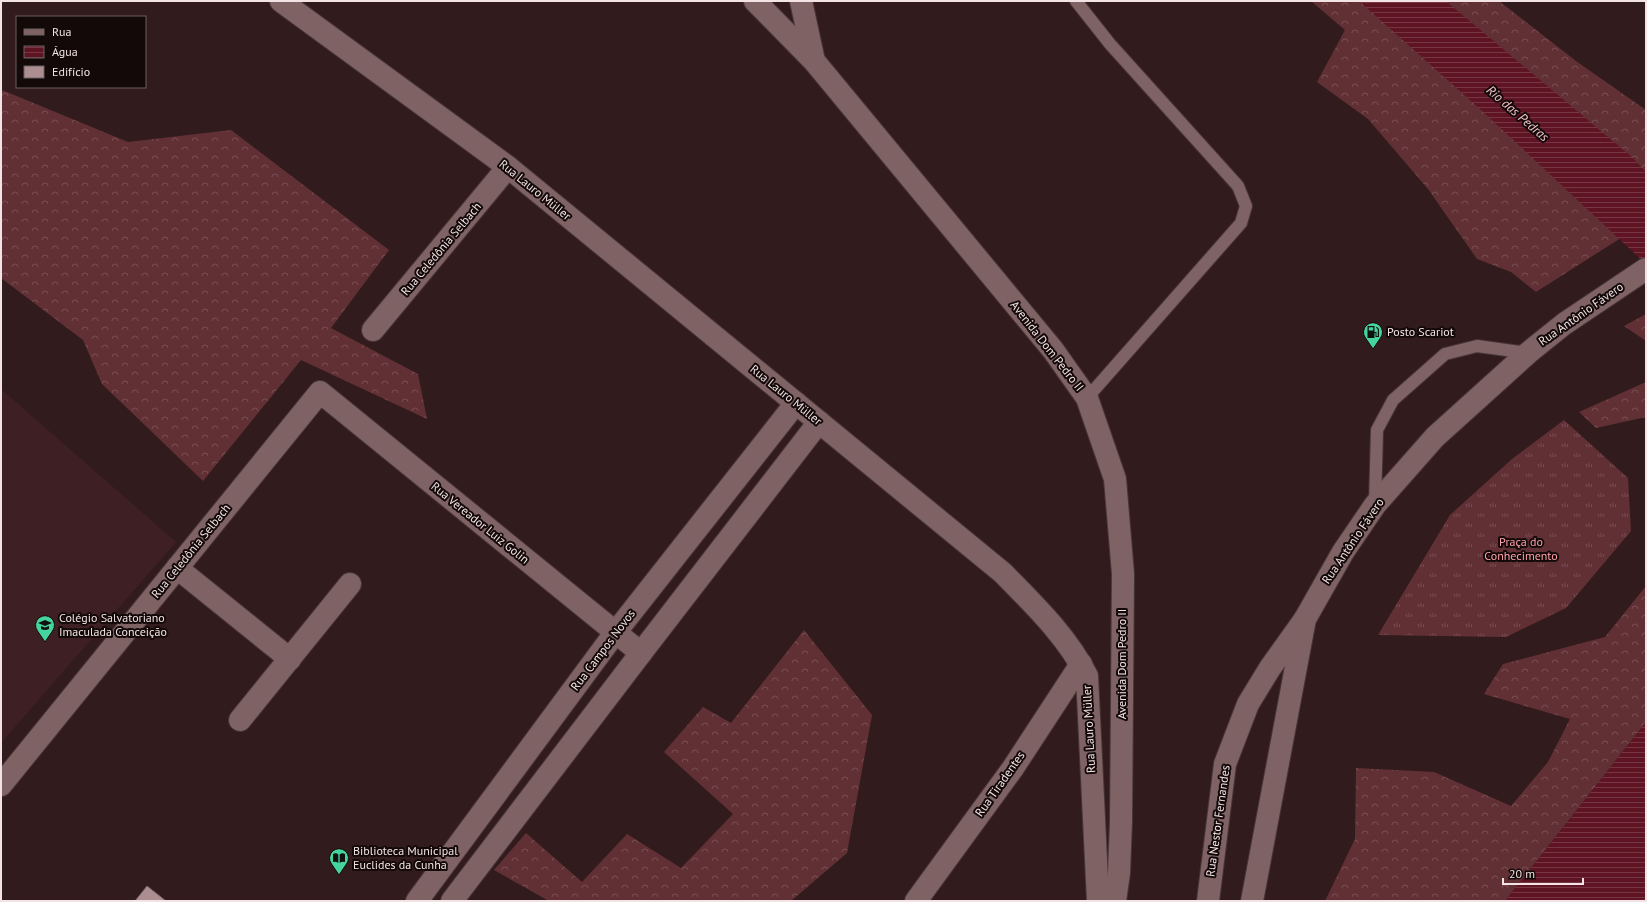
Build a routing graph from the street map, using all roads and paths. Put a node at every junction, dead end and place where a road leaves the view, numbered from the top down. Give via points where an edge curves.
1 (281, 1) edge
2 (756, 1) edge
3 (801, 1) edge
4 (1076, 1) edge
5 (814, 61) junction
6 (508, 167) junction
7 (1646, 269) edge
8 (373, 330) dead end
9 (1528, 353) junction
10 (320, 392) joint
11 (1087, 398) junction
12 (796, 403) junction
13 (819, 422) junction
14 (1375, 504) junction
15 (177, 568) junction
16 (350, 584) dead end
17 (1305, 619) junction
18 (615, 633) junction
19 (641, 653) junction
20 (290, 659) junction
21 (1081, 664) junction
22 (240, 720) dead end
23 (1, 785) edge
24 (417, 901) edge
25 (452, 901) edge
26 (916, 901) edge
27 (1098, 901) edge
28 (1115, 901) edge
29 (1208, 901) edge
30 (1252, 901) edge

1 - 6 street, Rua Lauro Müller
2 - 5 street
3 - 5 street, Avenida Dom Pedro II
4 - 11 lane via 1110,44 1238,186 1246,206 1241,223
5 - 11 street, Avenida Dom Pedro II via 1053,350
6 - 8 street, Rua Celedônia Selbach
6 - 12 street, Rua Lauro Müller
7 - 9 street, Rua Antônio Fávero via 1564,324
9 - 14 street, Rua Antônio Fávero via 1435,437
9 - 14 lane via 1478,346 1445,354 1393,400 1377,430
10 - 15 street, Rua Celedônia Selbach
10 - 18 street, Rua Vereador Luiz Golin
11 - 28 street, Avenida Dom Pedro II via 1115,479 1123,574 1121,821
12 - 13 street, Rua Lauro Müller
12 - 18 street, Rua Campos Novos
13 - 19 street
13 - 21 street, Rua Lauro Müller via 1003,573 1050,621
14 - 17 street, Rua Antônio Fávero via 1343,552
15 - 20 street
15 - 23 street, Rua Celedônia Selbach
16 - 20 street
17 - 29 street, Rua Nestor Fernandes via 1248,704 1225,764
17 - 30 street, Rua Antônio Fávero
18 - 19 street, Rua Vereador Luiz Golin
18 - 24 street, Rua Campos Novos
19 - 25 street
20 - 22 street
21 - 26 street, Rua Tiradentes via 1013,768
21 - 27 street, Rua Lauro Müller via 1087,676

